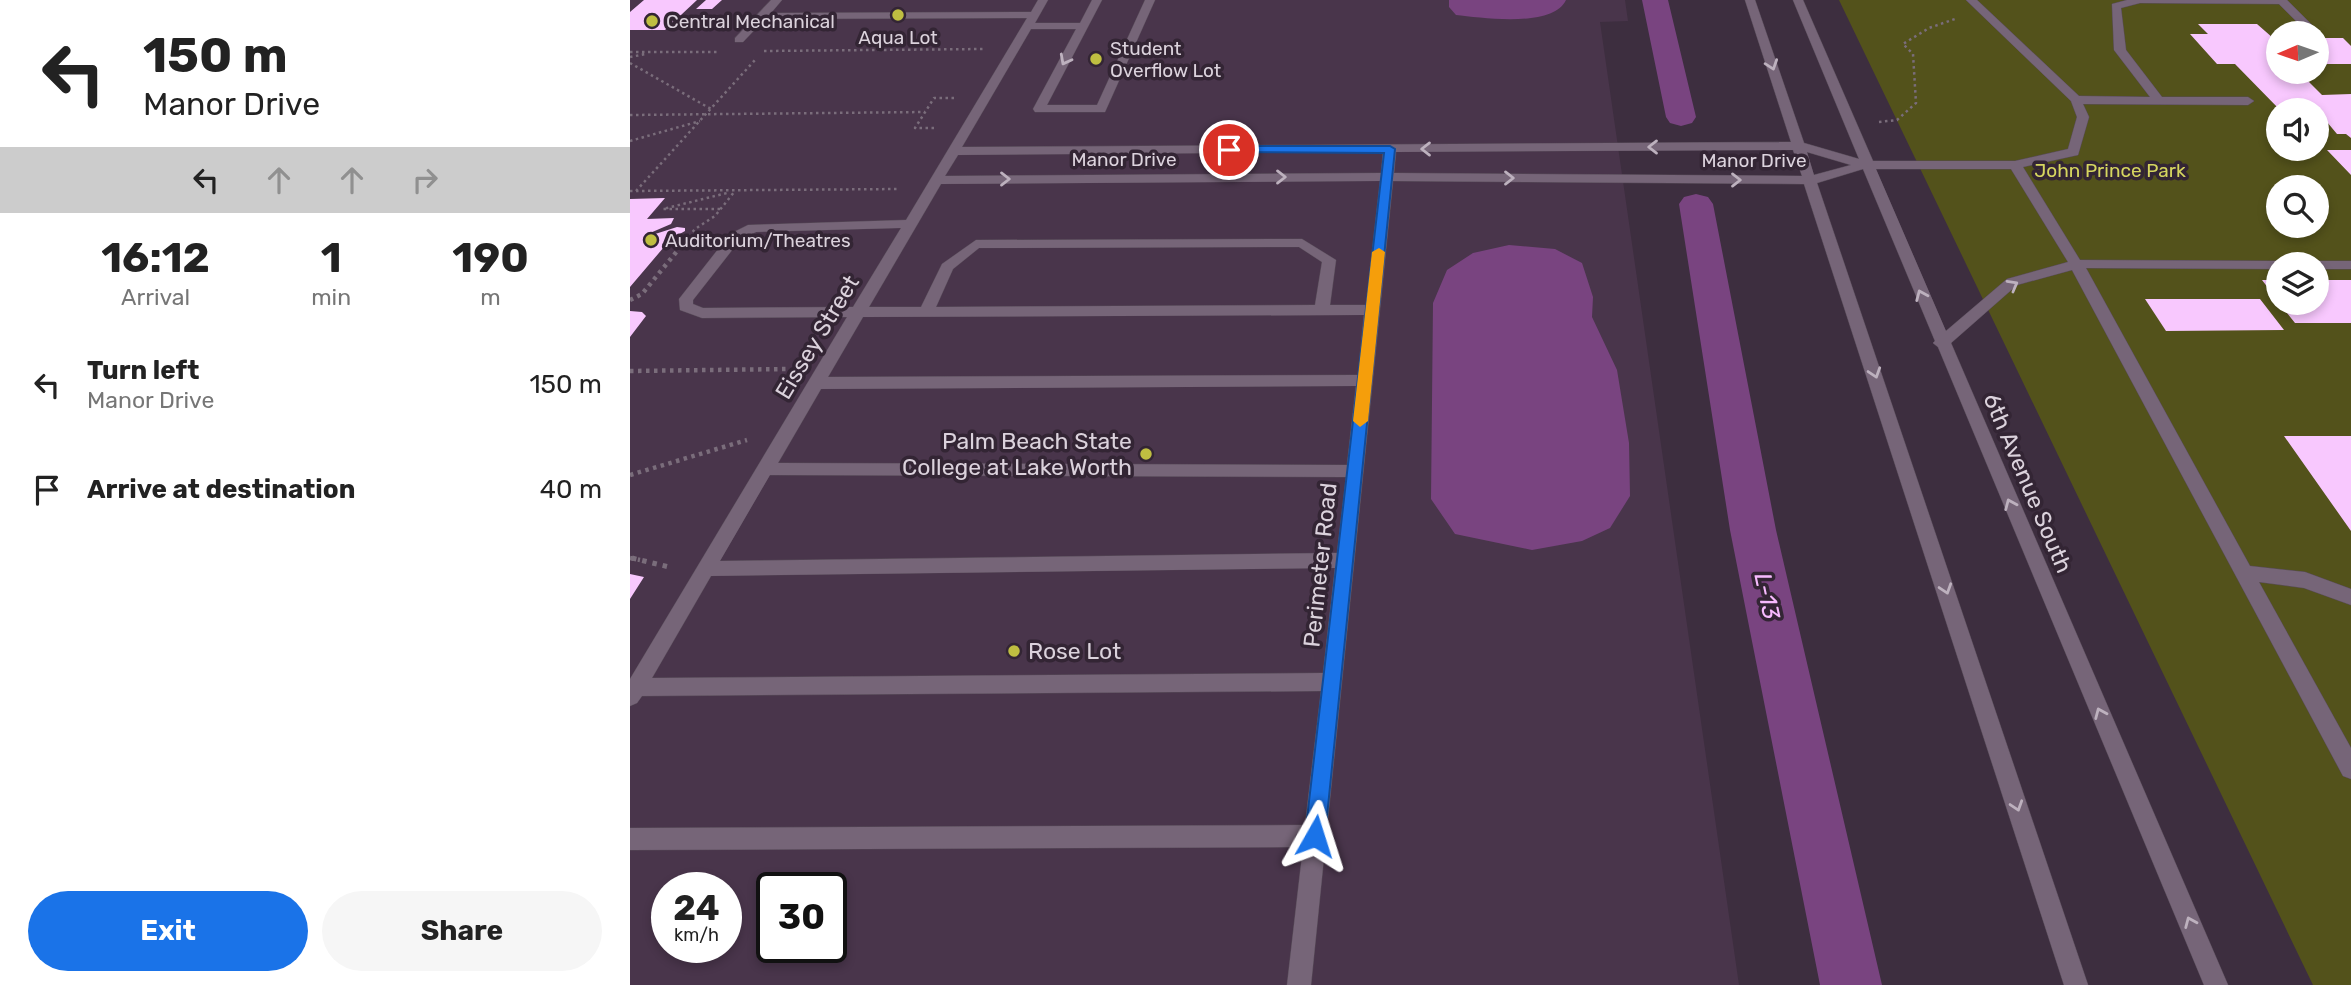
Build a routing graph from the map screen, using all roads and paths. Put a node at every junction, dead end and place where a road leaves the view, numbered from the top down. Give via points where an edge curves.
1 (777, 0) edge
2 (1043, 0) edge
3 (1097, 0) edge
4 (1150, 0) edge
5 (1750, 0) edge
6 (1798, 0) edge
7 (1971, 0) edge
8 (1949, 9) dead end
9 (761, 16) junction
10 (1031, 20) junction
11 (2302, 21) edge
12 (1083, 26) junction
13 (739, 40) dead end
14 (770, 43) dead end
15 (991, 49) dead end
16 (763, 51) junction
17 (728, 52) dead end
18 (630, 54) edge
19 (630, 64) edge
20 (961, 98) dead end
21 (2076, 100) junction
22 (2160, 100) junction
23 (2248, 101) dead end
24 (711, 109) junction
25 (925, 112) junction
26 (630, 115) edge
27 (706, 115) junction
28 (700, 121) junction
29 (1880, 122) dead end
30 (942, 128) dead end
31 (630, 141) edge
32 (1800, 146) junction
33 (1390, 149) junction
34 (954, 151) junction
35 (1866, 165) junction
36 (2015, 165) junction
37 (1387, 177) junction
38 (936, 180) junction
39 (1812, 180) junction
40 (904, 189) dead end
41 (630, 191) edge
42 (636, 191) junction
43 (735, 191) junction
44 (721, 209) junction
45 (910, 224) junction
46 (2077, 264) junction
47 (2266, 265) edge
48 (2329, 265) edge
49 (2351, 265) edge
50 (630, 300) edge
51 (1322, 310) junction
52 (1372, 310) junction
53 (926, 312) junction
54 (858, 313) junction
55 (1941, 343) junction
56 (825, 368) junction
57 (630, 371) edge
58 (1365, 380) junction
59 (816, 383) junction
60 (749, 439) dead end
61 (765, 469) junction
62 (1355, 471) junction
63 (630, 475) edge
64 (630, 558) edge
65 (1345, 560) junction
66 (669, 566) dead end
67 (706, 569) junction
68 (2244, 573) junction
69 (2351, 597) edge
70 (1332, 682) junction
71 (633, 692) edge
72 (2351, 769) edge
73 (1315, 836) junction
74 (630, 839) edge
75 (1299, 985) edge
76 (2076, 985) edge
77 (2217, 985) edge

1 - 9 street
2 - 10 street, Eissey Street
3 - 12 street
12 -> 4 street via 1039,109 1101,109
5 -> 32 street
6 - 35 street, 6th Avenue South
7 - 21 street
8 - 29 path via 1960,17 1903,44 1913,54 1916,103 1897,120
9 - 10 street
9 - 13 street
10 - 12 street
10 - 34 street, Eissey Street
11 - 22 street via 2282,1 2140,0 2116,6 2120,50
14 - 16 path
15 - 16 path
16 - 24 path
17 - 18 path
19 - 24 path
20 - 25 path via 934,98
21 - 22 street
21 - 36 street via 2083,117 2074,152
22 - 23 street
24 - 27 path
25 - 27 path
25 - 30 path via 915,128
26 - 27 path
27 - 28 path
28 - 31 path
28 - 42 path
32 -> 33 street, Manor Drive
32 - 35 street, Manor Drive
32 - 39 street
33 - 34 street, Manor Drive
33 - 37 street, Perimeter Road
34 - 38 street, Eissey Street
35 - 36 street
35 - 39 street, Manor Drive
55 -> 35 street, 6th Avenue South
36 - 46 street
38 -> 37 street, Manor Drive
37 -> 39 street, Manor Drive
37 - 52 street, Perimeter Road
38 - 45 street, Eissey Street
39 -> 76 street
40 - 43 path
41 - 42 path
42 - 43 path
43 - 44 path
43 - 44 path via 663,209
44 - 50 path via 695,229 642,294
45 - 54 street, Eissey Street
45 - 54 street via 753,228 735,237 685,302 685,307 702,313
46 - 47 street
55 -> 46 street via 2011,282
46 - 68 street
48 - 49 street
51 - 52 street
51 - 53 street
51 - 53 street via 1329,260 1302,243 976,244 947,267
52 - 58 street, Perimeter Road
53 - 54 street
54 - 56 street, Eissey Street
77 -> 55 street, 6th Avenue South
56 - 57 path
56 - 59 street, Eissey Street
58 - 59 street
58 - 62 street, Perimeter Road
59 - 61 street, Eissey Street
60 - 63 path
61 - 62 street
61 - 67 street, Eissey Street
62 - 65 street, Perimeter Road
64 - 66 path
65 - 67 street
65 - 70 street, Perimeter Road
67 - 71 street, Eissey Street
68 - 69 street via 2305,580
68 - 72 street
70 - 71 street
70 - 73 street, Perimeter Road
73 - 74 street
73 - 75 street, Perimeter Road

